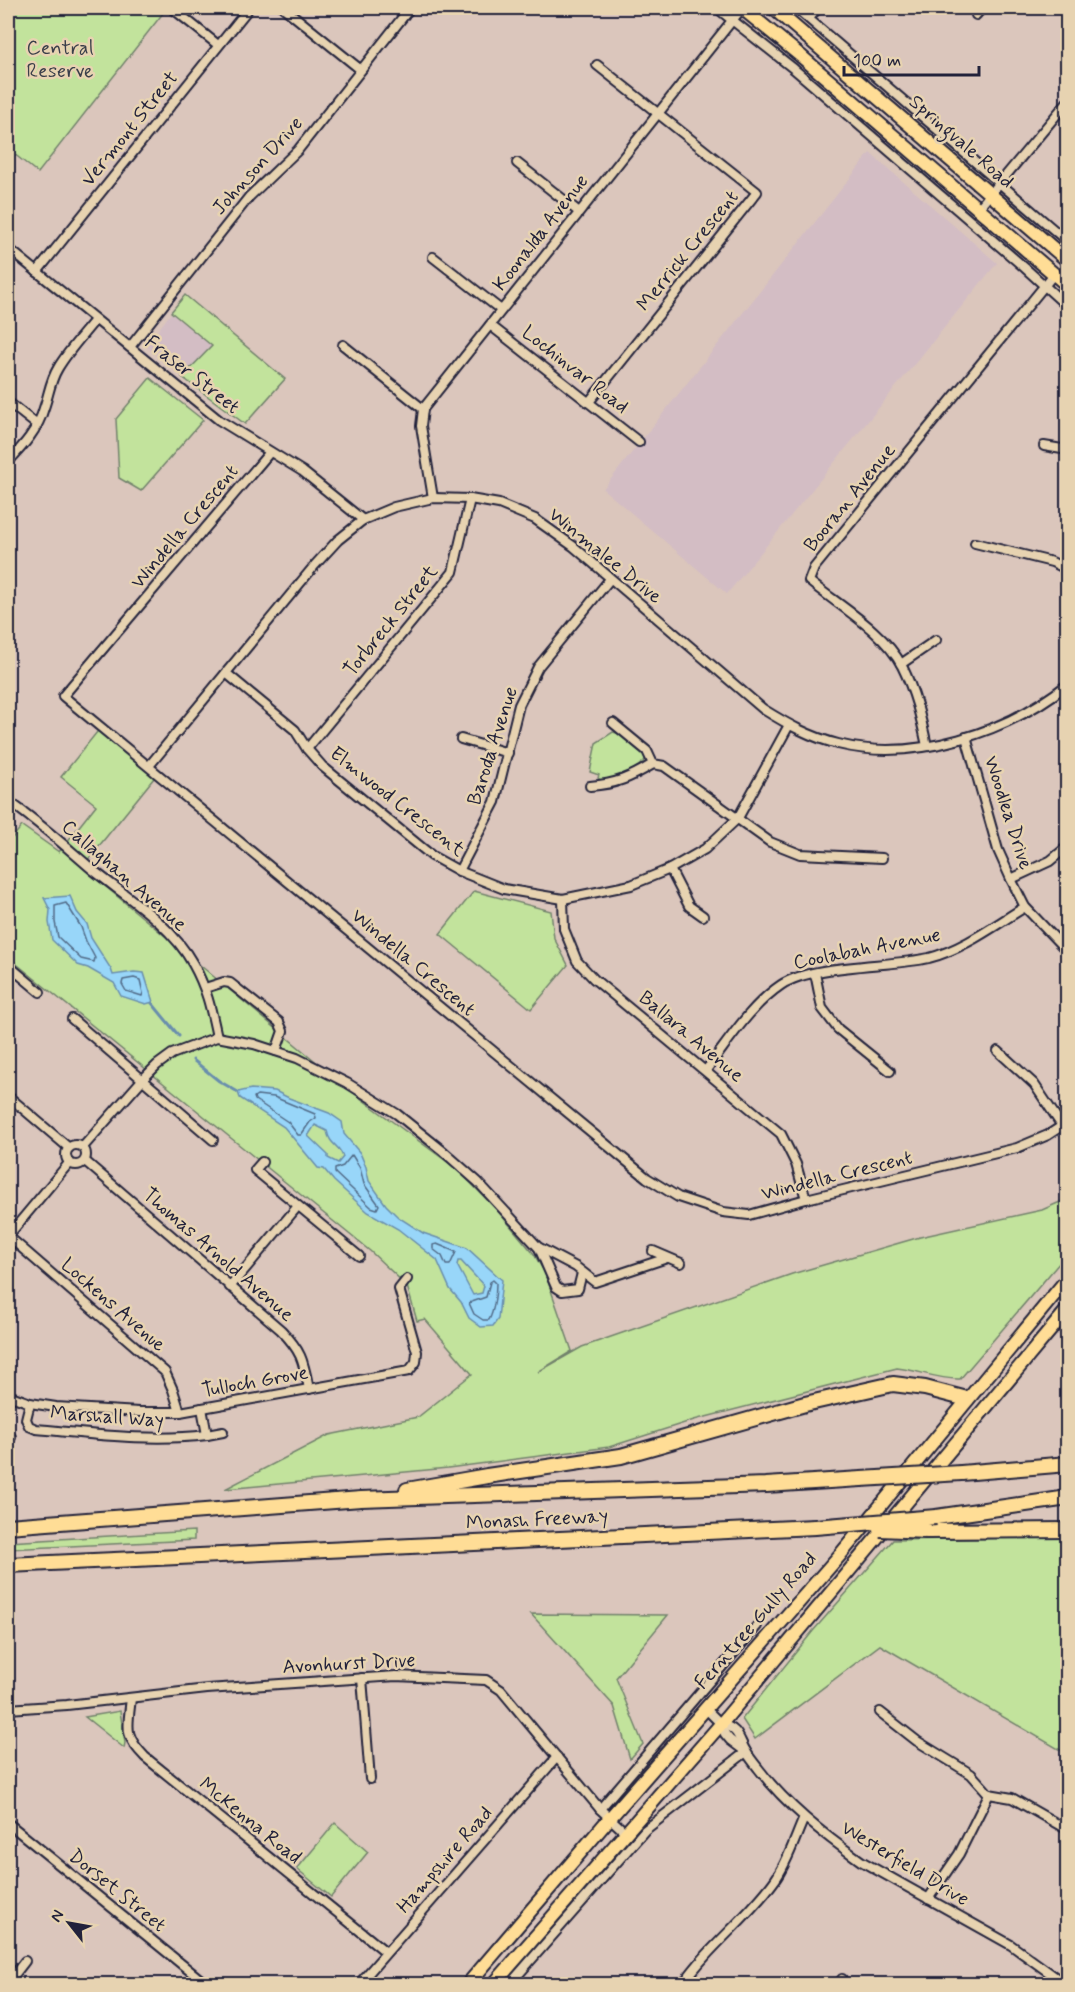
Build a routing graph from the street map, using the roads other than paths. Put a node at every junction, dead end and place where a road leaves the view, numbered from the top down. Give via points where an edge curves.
1 (172, 8) edge
2 (249, 8) edge
3 (284, 8) edge
4 (410, 8) edge
5 (717, 8) edge
6 (742, 8) edge
7 (773, 8) edge
8 (796, 8) edge
9 (818, 8) edge
10 (982, 8) edge
11 (976, 15) dead end
12 (809, 18) junction
13 (732, 20) junction
14 (218, 45) junction
15 (597, 65) dead end
16 (361, 70) junction
17 (1068, 101) edge
18 (658, 113) junction
19 (517, 163) dead end
20 (999, 183) junction
21 (959, 193) junction
22 (990, 194) junction
23 (945, 200) junction
24 (978, 209) junction
25 (579, 212) junction
26 (1068, 242) edge
27 (8, 248) edge
28 (433, 257) dead end
29 (1068, 261) edge
30 (37, 272) junction
31 (1054, 274) junction
32 (1068, 286) edge
33 (1044, 287) junction
34 (1068, 307) edge
35 (501, 310) junction
36 (95, 320) junction
37 (490, 325) junction
38 (343, 345) dead end
39 (130, 347) junction
40 (8, 402) edge
41 (589, 402) junction
42 (423, 409) junction
43 (37, 425) junction
44 (639, 442) dead end
45 (1044, 446) dead end
46 (1068, 450) edge
47 (270, 452) junction
48 (8, 462) edge
49 (433, 498) junction
50 (470, 500) junction
51 (363, 520) junction
52 (975, 543) dead end
53 (1068, 570) edge
54 (610, 579) junction
55 (936, 640) dead end
56 (901, 664) junction
57 (226, 673) junction
58 (1068, 684) edge
59 (613, 723) dead end
60 (789, 725) junction
61 (966, 737) junction
62 (461, 739) dead end
63 (927, 746) junction
64 (307, 749) junction
65 (508, 753) junction
66 (653, 764) junction
67 (149, 766) junction
68 (590, 786) dead end
69 (8, 801) edge
70 (738, 818) junction
71 (1068, 846) edge
72 (882, 858) dead end
73 (670, 869) junction
74 (459, 871) junction
75 (1011, 879) junction
76 (563, 899) junction
77 (1025, 907) junction
78 (703, 916) dead end
79 (1068, 952) edge
80 (8, 965) edge
81 (815, 973) junction
82 (205, 988) junction
83 (40, 992) dead end
84 (72, 1019) dead end
85 (217, 1037) junction
86 (276, 1051) junction
87 (998, 1051) dead end
88 (706, 1070) junction
89 (890, 1071) dead end
90 (142, 1080) junction
91 (8, 1096) edge
92 (1065, 1124) edge
93 (213, 1140) dead end
94 (83, 1147) junction
95 (69, 1148) junction
96 (85, 1161) junction
97 (262, 1162) dead end
98 (69, 1163) junction
99 (806, 1199) junction
100 (298, 1206) junction
101 (8, 1236) edge
102 (538, 1247) junction
103 (652, 1251) dead end
104 (359, 1256) dead end
105 (667, 1258) junction
106 (681, 1263) dead end
107 (582, 1273) junction
108 (1068, 1278) edge
109 (407, 1279) dead end
110 (595, 1282) junction
111 (230, 1287) junction
112 (578, 1289) junction
113 (1068, 1309) edge
114 (309, 1389) junction
115 (8, 1395) edge
116 (967, 1399) junction
117 (30, 1403) junction
118 (202, 1408) junction
119 (180, 1412) junction
120 (223, 1432) dead end
121 (207, 1435) junction
122 (1068, 1464) edge
123 (1068, 1498) edge
124 (361, 1499) junction
125 (8, 1527) edge
126 (815, 1527) junction
127 (1068, 1530) edge
128 (8, 1565) edge
129 (757, 1626) dead end
130 (362, 1678) junction
131 (131, 1698) junction
132 (8, 1709) edge
133 (706, 1709) junction
134 (880, 1712) dead end
135 (721, 1724) junction
136 (681, 1737) junction
137 (659, 1740) junction
138 (746, 1752) junction
139 (557, 1757) junction
140 (370, 1779) dead end
141 (989, 1794) junction
142 (600, 1809) junction
143 (804, 1818) junction
144 (609, 1819) junction
145 (8, 1823) edge
146 (1068, 1830) edge
147 (625, 1832) junction
148 (928, 1899) junction
149 (386, 1953) junction
150 (26, 1961) dead end
151 (8, 1983) edge
152 (206, 1984) edge
153 (359, 1984) edge
154 (468, 1984) edge
155 (494, 1984) edge
156 (510, 1984) edge
157 (683, 1984) edge
158 (1065, 1984) edge

1 - 14 street
2 - 14 street, Vermont Street
3 - 16 street
4 - 16 street, Johnson Drive
5 - 13 street
6 - 13 street, Koonalda Avenue
6 - 21 main road, Springvale Road
7 - 22 main road, Springvale Road
8 - 12 street, Springvale Road
9 - 12 street
10 - 11 street
12 - 20 street, Springvale Road
13 - 18 street, Koonalda Avenue
13 - 23 street
14 - 30 street, Vermont Street
15 - 18 street
16 - 39 street, Johnson Drive via 298,150 249,197
17 - 20 street
18 - 25 street, Koonalda Avenue
18 - 41 street, Merrick Crescent via 757,192
19 - 25 street
20 - 22 street
20 - 26 street, Springvale Road
21 - 23 street, Springvale Road
21 - 24 main road, Springvale Road
22 - 24 street
22 - 29 main road, Springvale Road
23 - 33 street
24 - 31 main road, Springvale Road
25 - 35 street, Koonalda Avenue
27 - 30 street, Fraser Street
28 - 35 street
30 - 36 street, Fraser Street
31 - 32 main road, Springvale Road
31 - 33 street, Booran Avenue
33 - 34 street
33 - 56 street, Booran Avenue via 814,568 809,581 868,627
35 - 37 street, Koonalda Avenue
36 - 39 street, Fraser Street
36 - 43 street via 59,366
37 - 41 street, Lochinvar Road
37 - 42 street, Koonalda Avenue
38 - 42 street
39 - 47 street, Fraser Street via 219,420
40 - 43 street
41 - 44 street, Lochinvar Road
42 - 49 street via 421,426
43 - 48 street
45 - 46 street
47 - 51 street, Fraser Street via 315,481
47 - 67 street, Windella Crescent via 63,696
49 - 50 street, Winmalee Drive
49 - 51 street, Winmalee Drive via 394,507
50 - 54 street, Winmalee Drive via 499,504 535,519
50 - 64 street, Torbreck Street via 453,572
51 - 57 street, Winmalee Drive via 315,565
52 - 53 street via 1052,562
54 - 60 street, Winmalee Drive via 763,709
54 - 65 street, Baroda Avenue via 538,667 519,705
55 - 56 street
56 - 63 street, Booran Avenue via 918,702
57 - 64 street, Elmwood Crescent via 295,730
57 - 67 street, Winmalee Drive
58 - 61 street, Winmalee Drive via 1002,725
59 - 66 street via 647,751
60 - 63 street, Winmalee Drive via 816,738 861,748
60 - 70 street, Elmwood Crescent
61 - 63 street, Winmalee Drive
61 - 75 street, Woodlea Drive via 998,850
62 - 65 street
64 - 74 street, Elmwood Crescent via 322,766 432,856
65 - 74 street, Baroda Avenue via 495,802
66 - 68 street via 612,784
66 - 70 street via 664,766
67 - 99 street, Windella Crescent via 647,1178 678,1197 723,1212 749,1215
69 - 82 street, Callaghan Avenue via 168,930 192,962
70 - 72 street via 770,842 800,854
70 - 73 street, Elmwood Crescent via 705,849
71 - 75 street via 1050,861
73 - 76 street, Elmwood Crescent via 631,885
73 - 78 street via 689,906
74 - 76 street, Elmwood Crescent via 504,889
75 - 77 street, Woodlea Drive
76 - 88 street, Ballara Avenue via 564,929 577,961
77 - 79 street, Woodlea Drive
77 - 81 street, Coolabah Avenue via 963,945 931,957
80 - 83 street
81 - 88 street, Coolabah Avenue via 784,983 762,1000
81 - 89 street via 822,1008 838,1029
82 - 85 street, Callaghan Avenue
82 - 86 street via 230,983 279,1022 283,1031
84 - 90 street
85 - 86 street
85 - 90 street via 172,1054
86 - 102 street via 347,1083 397,1114 478,1182
87 - 92 street via 1034,1084
88 - 99 street, Ballara Avenue via 781,1134 796,1164
90 - 93 street
90 - 94 street
91 - 95 street
92 - 99 street, Windella Crescent via 1017,1148
94 - 95 street
94 - 96 street
95 - 98 street
96 - 98 street via 79,1165
96 - 111 street, Thomas Arnold Avenue
97 - 100 street via 255,1170
98 - 101 street
100 - 104 street
100 - 111 street
101 - 119 street, Lockens Avenue via 165,1372
102 - 107 street
102 - 112 street via 556,1287 562,1291
103 - 105 street
105 - 106 street
105 - 110 street
107 - 110 street
107 - 112 street
108 - 116 main road, Ferntree Gully Road
109 - 114 street, Tulloch Grove via 399,1289 417,1352 416,1362 408,1371
110 - 112 street
111 - 114 street, Thomas Arnold Avenue via 292,1342 302,1358
113 - 135 main road, Ferntree Gully Road
114 - 118 street, Tulloch Grove
115 - 117 street, Tulloch Grove
116 - 124 highway via 893,1384 805,1404 621,1456
116 - 133 main road, Ferntree Gully Road
117 - 119 street, Tulloch Grove
117 - 121 street, Marshall Way via 26,1419 36,1429 129,1437
118 - 119 street, Tulloch Grove
118 - 121 street
120 - 121 street, Marshall Way
122 - 124 highway, Monash Freeway, bridge via 765,1485
123 - 126 highway, Monash Freeway, bridge via 936,1517
124 - 125 highway, Monash Freeway
126 - 127 highway, bridge
126 - 128 highway, Monash Freeway
129 - 137 street
130 - 131 street, Avonhurst Drive
130 - 139 street, Avonhurst Drive via 486,1680 501,1690
130 - 140 street
131 - 132 street, Avonhurst Drive
131 - 149 street, McKenna Road via 128,1728 132,1743 145,1757
133 - 135 street, Westerfield Drive
133 - 136 main road, Ferntree Gully Road
134 - 141 street via 917,1741 971,1774
135 - 138 street, Westerfield Drive via 734,1730
135 - 147 main road, Ferntree Gully Road
136 - 137 street
136 - 144 main road, Ferntree Gully Road
137 - 142 street
138 - 143 street, Westerfield Drive via 774,1789
138 - 156 street via 645,1830
139 - 142 street, Avonhurst Drive
139 - 149 street, Hampshire Road
141 - 146 street via 1012,1798
141 - 148 street via 959,1854
142 - 144 street, Avonhurst Drive
143 - 148 street, Westerfield Drive via 861,1861
143 - 157 street via 777,1878
144 - 147 street, Avonhurst Drive
144 - 154 main road, Ferntree Gully Road
145 - 152 street, Dorset Street
147 - 155 main road, Ferntree Gully Road
148 - 158 street, Westerfield Drive via 1011,1946
149 - 153 street, Hampshire Road
150 - 151 street

